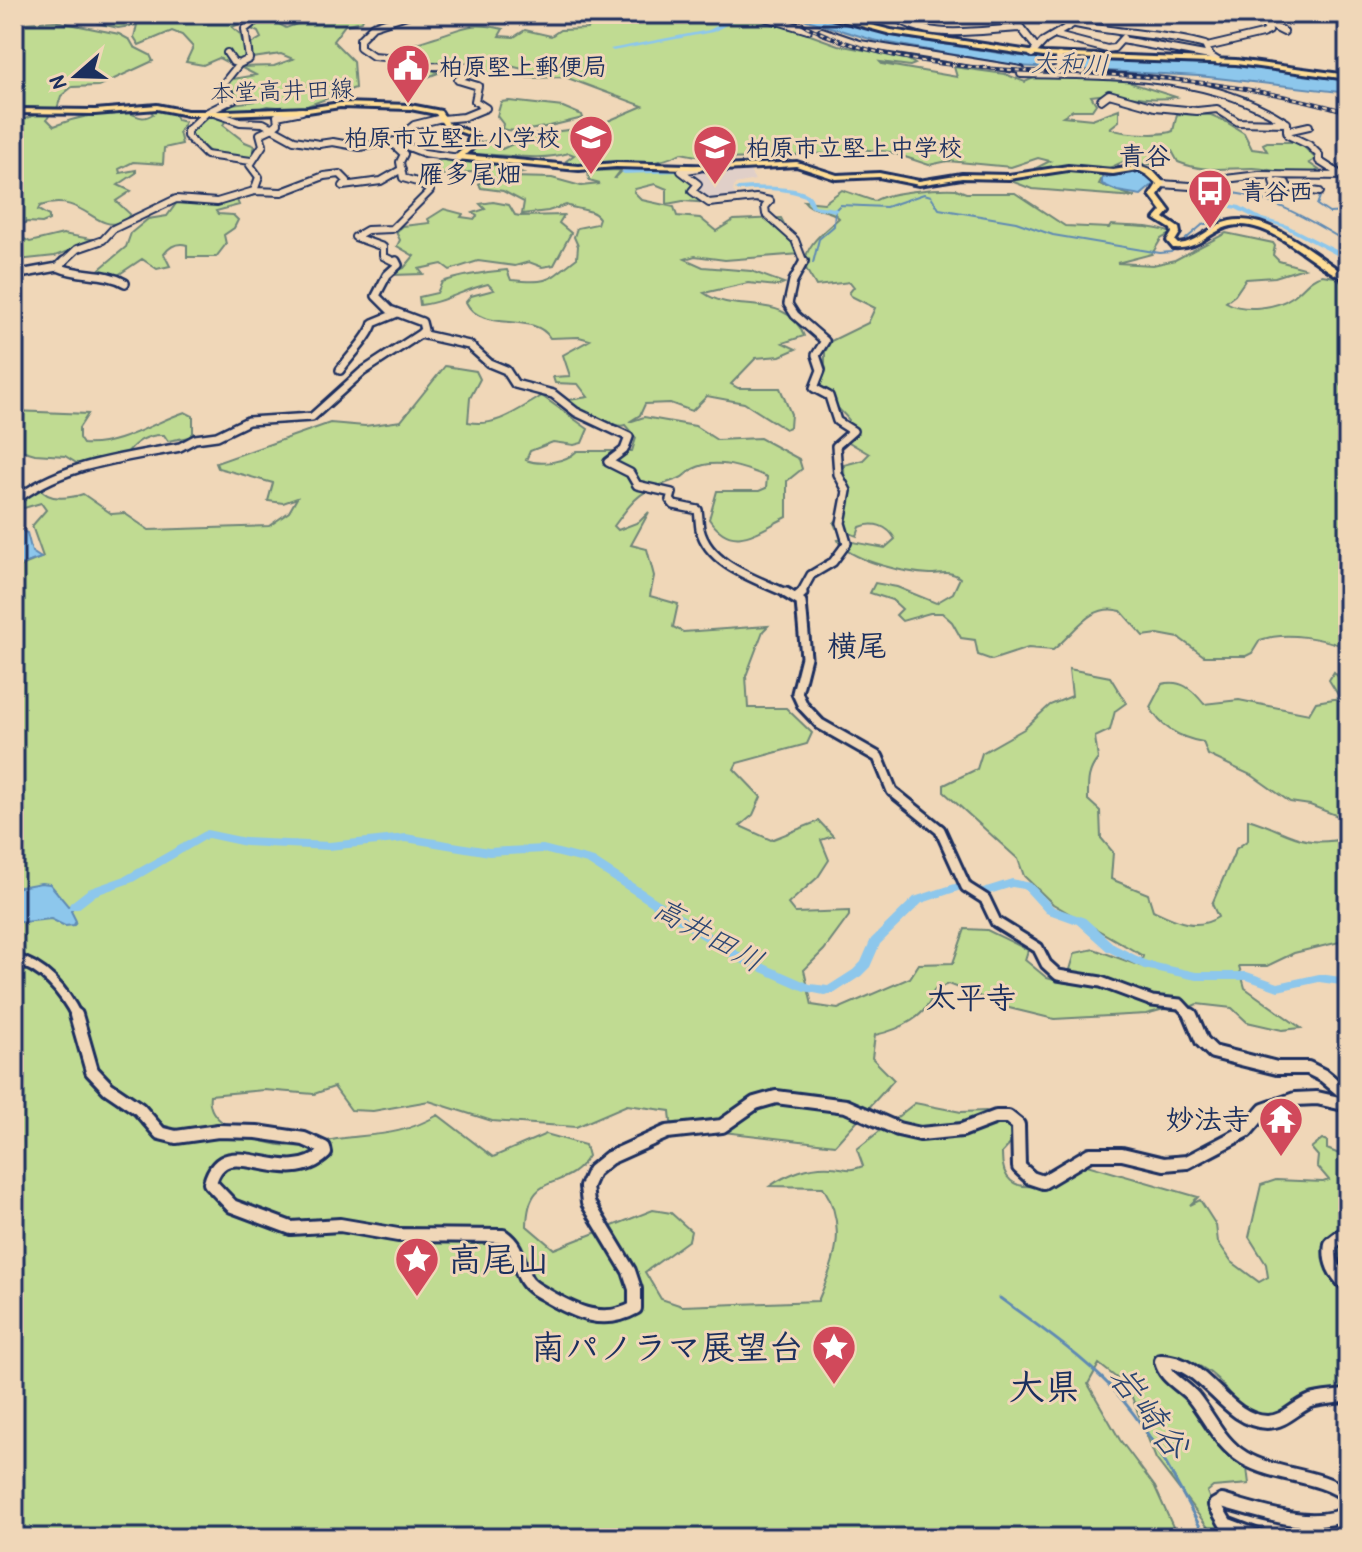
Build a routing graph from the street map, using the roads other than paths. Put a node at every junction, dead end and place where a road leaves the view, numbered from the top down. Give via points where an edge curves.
1 (264, 14) edge
2 (284, 14) edge
3 (298, 14) edge
4 (432, 14) edge
5 (456, 14) edge
6 (753, 14) edge
7 (819, 14) edge
8 (890, 14) edge
9 (1027, 14) edge
10 (1043, 14) edge
11 (1087, 14) edge
12 (406, 15) edge
13 (1101, 17) dead end
14 (1071, 25) junction
15 (1021, 28) junction
16 (808, 30) dead end
17 (822, 31) dead end
18 (1284, 32) dead end
19 (1057, 36) junction
20 (1207, 47) junction
21 (1034, 50) junction
22 (227, 53) dead end
23 (1210, 56) junction
24 (1059, 57) junction
25 (1218, 61) junction
26 (239, 64) junction
27 (1021, 70) junction
28 (1348, 77) edge
29 (1131, 105) dead end
30 (304, 110) junction
31 (14, 111) edge
32 (210, 113) junction
33 (442, 119) junction
34 (1309, 126) dead end
35 (273, 127) junction
36 (1287, 127) junction
37 (392, 143) junction
38 (459, 157) junction
39 (251, 161) junction
40 (702, 167) junction
41 (402, 169) junction
42 (1344, 176) edge
43 (1272, 178) junction
44 (1161, 184) junction
45 (1270, 190) dead end
46 (254, 191) junction
47 (1320, 192) dead end
48 (58, 267) junction
49 (14, 275) edge
50 (1348, 279) edge
51 (125, 283) dead end
52 (395, 314) junction
53 (420, 334) junction
54 (340, 370) dead end
55 (14, 502) edge
56 (796, 598) junction
57 (14, 959) edge
58 (1348, 1096) edge
59 (1348, 1105) edge
60 (1348, 1231) edge
61 (1348, 1286) edge
62 (1348, 1395) edge
63 (1348, 1496) edge
64 (1348, 1513) edge
65 (1263, 1538) edge

1 - 26 street via 245,29 249,59
2 - 3 street
4 - 5 street
6 - 16 street
7 - 21 highway via 891,32
8 - 15 street via 908,27 950,33
9 - 15 street via 1017,23
10 - 14 street
11 - 13 street
12 - 33 street via 371,28 360,39 360,47 373,56 422,60 429,66 477,67 458,80 478,86 475,101 486,108
14 - 19 street
14 - 20 street via 1178,38
15 - 21 street
17 - 27 street via 860,44
18 - 20 street via 1270,25 1256,37
19 - 21 street
19 - 23 street via 1107,49 1123,38
20 - 23 street
21 - 24 highway
22 - 26 street
23 - 25 street
24 - 25 highway
24 - 27 street via 1059,69
25 - 28 highway
26 - 32 street via 223,84 234,99
27 - 36 street via 1197,85 1267,110
29 - 36 street via 1102,99 1109,94 1155,107 1217,109 1238,122
30 - 32 main road, 本堂高井田線
30 - 33 main road, 本堂高井田線 via 410,107 436,111
30 - 35 street via 277,116
31 - 32 main road, 本堂高井田線 via 157,107
32 - 35 street
32 - 39 street via 187,136 206,155
33 - 37 street via 414,125 402,140
33 - 38 main road, 本堂高井田線 via 473,134 470,147
34 - 36 street
35 - 37 street via 294,140 319,144
35 - 39 street via 260,134 263,145
36 - 42 street via 1288,135 1309,145 1319,161
37 - 38 street
37 - 41 street via 404,154
38 - 40 main road via 579,168
39 - 46 street via 259,177
40 - 44 main road via 797,164 836,177 866,174 919,183 1068,168 1139,168
40 - 56 street via 681,171 696,180 692,191 705,204 767,199 766,214 799,247 804,262 788,304 825,341 816,355 821,370 814,388 829,396 837,421 853,431 836,446 838,474 846,489 841,523 847,543 833,562 811,575
41 - 46 street via 377,182 343,186 347,181 340,174 282,192
41 - 52 street via 403,178 430,191 428,195 392,229 367,230 355,237 383,247 383,256 396,261 376,296
42 - 43 street
43 - 44 street via 1217,180 1205,187
43 - 45 street
43 - 47 street via 1288,188
44 - 50 main road via 1154,195 1166,211 1159,219 1177,230 1171,241 1176,246 1194,244 1228,223 1248,223 1284,238
46 - 48 street via 217,202 181,198 157,206 113,229 100,242 77,249
48 - 49 street
48 - 51 street
52 - 53 street via 422,322
52 - 54 street via 373,323 370,336
53 - 55 street via 362,372 312,417 248,421 180,447 78,468 28,490
53 - 56 street via 460,340 506,370 515,384 553,394 566,406 629,437 624,450 608,462 630,473 637,485 672,493 674,505 698,510 701,532 714,552 747,576
56 - 58 street via 801,602 806,657 798,698 817,724 857,741 879,758 890,789 908,809 934,823 961,881 985,899 996,922 1038,948 1058,975 1180,1004 1213,1052 1277,1068 1308,1068
57 - 59 street via 36,965 60,993 78,1019 91,1069 159,1133 180,1137 231,1130 297,1137 324,1148 314,1163 294,1169 238,1158 223,1161 211,1173 210,1183 232,1206 298,1228 340,1225 398,1235 503,1236 519,1252 528,1282 581,1315 618,1315 632,1311 637,1303 632,1271 598,1226 586,1195 588,1179 599,1163 667,1132 725,1125 768,1098 839,1104 918,1134 963,1130 1007,1117 1018,1125 1017,1164 1043,1182 1090,1154 1187,1162 1246,1131 1264,1110 1291,1100 1317,1098
60 - 61 street via 1331,1244 1329,1259
62 - 63 street via 1311,1401 1282,1420 1262,1422 1232,1407 1176,1362 1161,1361 1219,1437 1242,1457 1278,1473 1338,1486
64 - 65 street via 1329,1519 1268,1514 1222,1501 1215,1505 1221,1521

